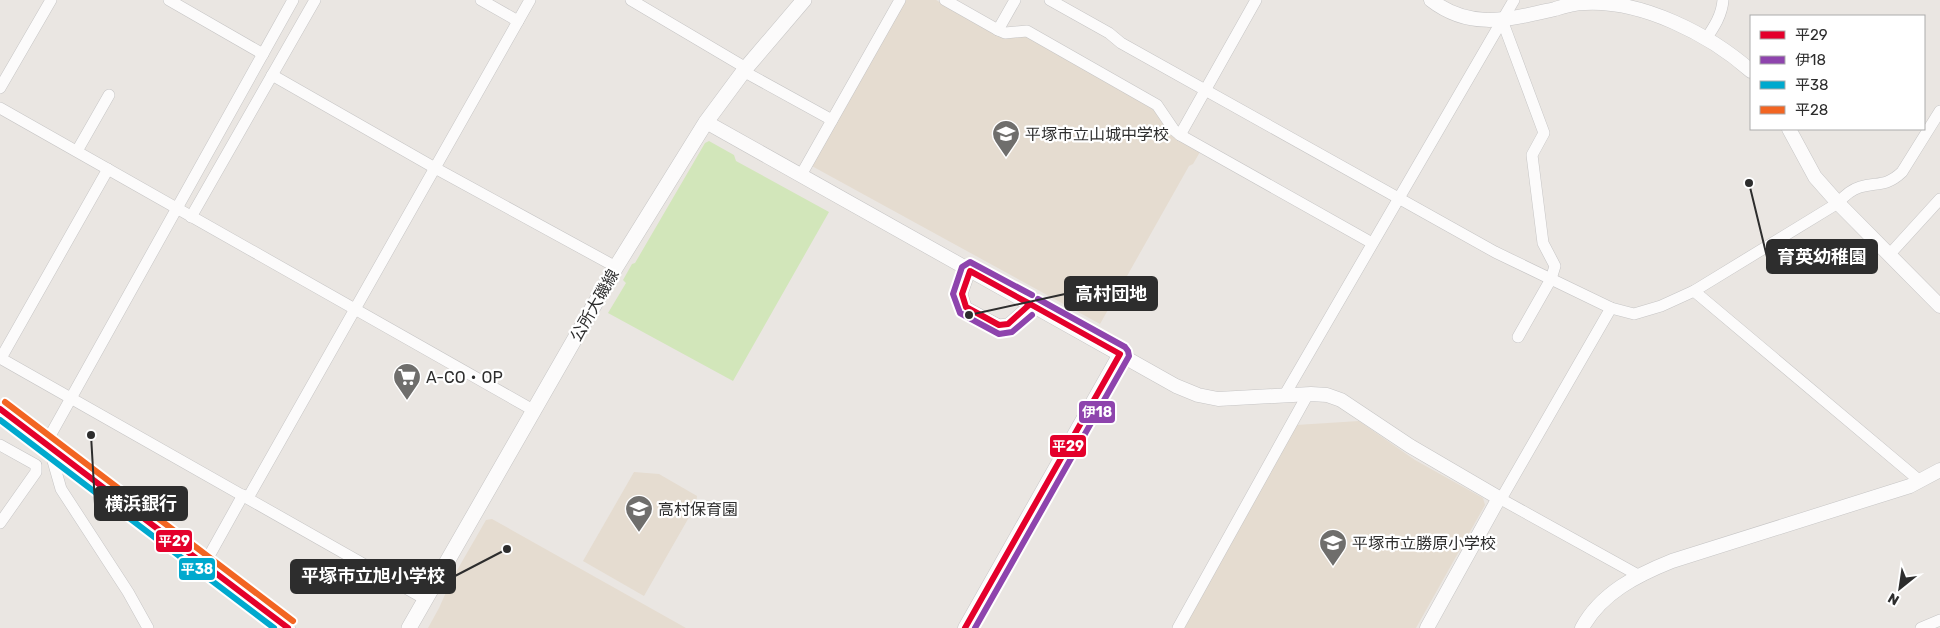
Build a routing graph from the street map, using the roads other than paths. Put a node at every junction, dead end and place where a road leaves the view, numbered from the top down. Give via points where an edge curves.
1 (51, 0) edge
2 (169, 0) edge
3 (293, 0) edge
4 (315, 0) edge
5 (481, 0) edge
6 (530, 0) edge
7 (631, 0) edge
8 (804, 0) edge
9 (900, 0) edge
10 (945, 0) edge
11 (1015, 0) edge
12 (1050, 0) edge
13 (1256, 0) edge
14 (1431, 0) edge
15 (1514, 0) edge
16 (1723, 0) edge
17 (1502, 20) junction
18 (518, 21) junction
19 (998, 30) junction
20 (1706, 39) junction
21 (263, 54) junction
22 (744, 69) junction
23 (1750, 70) edge
24 (272, 75) junction
25 (0, 88) edge
26 (1206, 90) junction
27 (109, 95) dead end
28 (0, 108) edge
29 (1940, 111) edge
30 (832, 120) junction
31 (706, 122) junction
32 (1790, 130) edge
33 (1180, 135) junction
34 (77, 151) junction
35 (434, 168) junction
36 (108, 169) junction
37 (801, 174) junction
38 (1399, 197) junction
39 (1940, 199) edge
40 (1838, 203) junction
41 (177, 209) junction
42 (191, 217) junction
43 (1372, 244) junction
44 (1889, 255) junction
45 (616, 267) junction
46 (970, 271) junction
47 (1551, 279) junction
48 (1694, 291) junction
49 (1031, 304) junction
50 (1940, 306) edge
51 (1611, 308) junction
52 (354, 309) junction
53 (1518, 337) dead end
54 (1120, 354) junction
55 (0, 358) edge
56 (1308, 394) junction
57 (1284, 396) junction
58 (71, 399) junction
59 (0, 409) edge
60 (533, 410) junction
61 (0, 445) edge
62 (48, 446) junction
63 (1940, 470) edge
64 (1920, 481) junction
65 (246, 496) junction
66 (1500, 498) junction
67 (0, 523) edge
68 (204, 565) junction
69 (1638, 575) junction
70 (425, 599) junction
71 (1940, 620) edge
72 (148, 628) edge
73 (288, 628) edge
74 (409, 628) edge
75 (965, 628) edge
76 (1178, 628) edge
77 (1426, 628) edge
78 (1582, 628) edge
79 (1921, 628) edge

1 - 25 street
2 - 21 street
3 - 21 street
4 - 24 street
5 - 18 street
6 - 18 street
7 - 22 street
8 - 22 main road, 公所大磯線
9 - 30 street
10 - 19 street
11 - 19 street
12 - 26 street
13 - 26 street
14 - 17 street via 1456,15
15 - 17 street
16 - 20 street via 1719,17
17 - 20 street via 1583,2 1602,3 1667,18
17 - 38 street
17 - 47 street via 1544,134 1532,155 1543,243 1555,266
18 - 35 street
19 - 33 street via 1026,31 1158,105
20 - 23 street
21 - 41 street
22 - 30 street
22 - 31 main road, 公所大磯線
24 - 35 street
24 - 42 street
26 - 33 street
26 - 38 street
27 - 34 street
28 - 34 street
29 - 40 street via 1895,179 1848,192
30 - 37 street
31 - 37 street
31 - 45 main road, 公所大磯線
32 - 40 street via 1815,177
33 - 43 street
34 - 36 street
35 - 45 street
35 - 52 street
36 - 41 street
36 - 55 street
37 - 46 street
38 - 43 street
38 - 47 street via 1495,252
39 - 44 street
40 - 44 street
40 - 48 street
41 - 42 street
41 - 58 street
42 - 52 street
43 - 57 street
44 - 50 street
45 - 60 main road, 公所大磯線
46 - 49 street
46 - 49 street via 962,294 966,307 999,325 1008,324
47 - 51 street
47 - 53 street
48 - 51 street via 1634,314
48 - 64 street
49 - 54 street
51 - 66 street
52 - 60 street
52 - 65 street
54 - 57 street via 1198,395 1218,399
54 - 75 street
55 - 58 street
56 - 57 street
56 - 66 street via 1341,400 1410,446
56 - 76 street
58 - 62 street via 51,434
58 - 65 street
59 - 62 street
60 - 70 main road, 公所大磯線
61 - 67 street via 36,465 36,472
62 - 68 street
62 - 72 street via 61,488
63 - 64 street
64 - 69 street via 1672,561
65 - 68 street
65 - 70 street
66 - 69 street
66 - 77 street
68 - 73 street
69 - 78 street via 1606,598
70 - 74 main road, 公所大磯線
71 - 79 street

